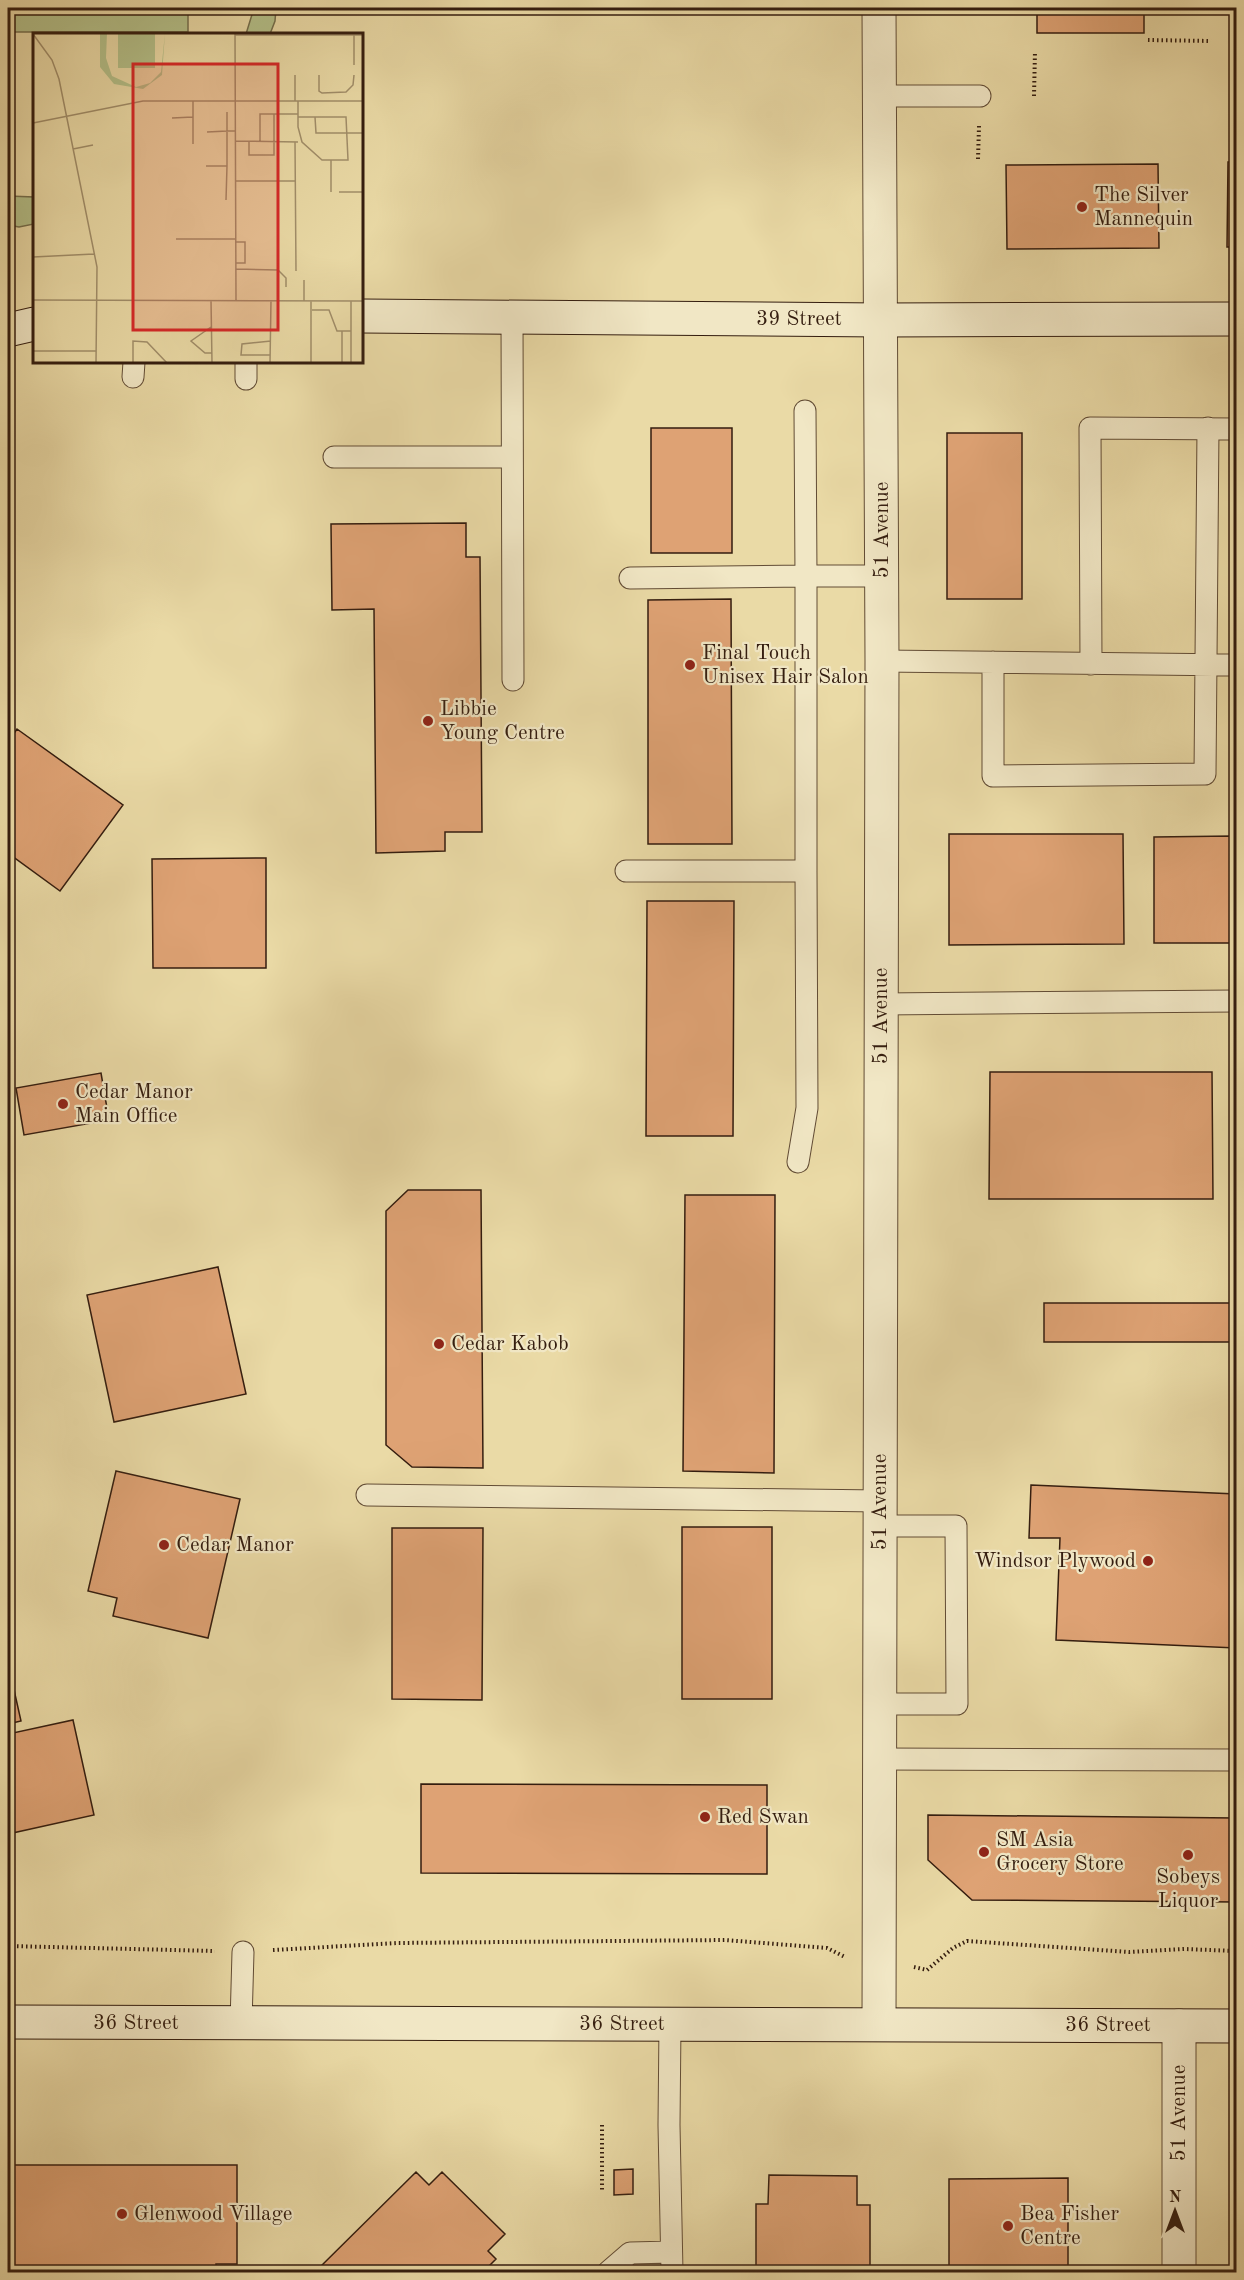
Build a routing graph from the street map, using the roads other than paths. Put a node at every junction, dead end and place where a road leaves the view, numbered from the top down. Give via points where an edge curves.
1 (879, 8) edge
2 (880, 96) junction
3 (980, 96) dead end
4 (363, 316) edge
5 (512, 317) junction
6 (1236, 319) edge
7 (882, 320) junction
8 (33, 324) edge
9 (8, 330) edge
10 (805, 411) dead end
11 (1208, 428) junction
12 (1236, 429) edge
13 (511, 456) junction
14 (334, 457) dead end
15 (806, 576) junction
16 (882, 576) junction
17 (630, 578) dead end
18 (882, 660) junction
19 (993, 662) junction
20 (1091, 664) junction
21 (1207, 665) junction
22 (1236, 665) edge
23 (513, 680) dead end
24 (626, 872) dead end
25 (806, 872) junction
26 (1236, 1001) edge
27 (881, 1004) junction
28 (798, 1162) dead end
29 (367, 1495) dead end
30 (880, 1514) junction
31 (880, 1704) junction
32 (880, 1759) junction
33 (1236, 1760) edge
34 (243, 1952) dead end
35 (8, 2022) edge
36 (241, 2023) junction
37 (670, 2024) junction
38 (879, 2024) junction
39 (1179, 2026) junction
40 (1236, 2026) edge
41 (671, 2262) edge
42 (608, 2272) edge
43 (1179, 2272) edge

1 - 2 street, 51 Avenue
2 - 3 lane
2 - 7 street, 51 Avenue
4 - 5 street, 39 Street
5 - 7 street, 39 Street
5 - 13 lane
6 - 7 street, 39 Street
7 - 16 street, 51 Avenue
8 - 9 street
10 - 15 lane
11 - 12 lane
11 - 20 lane via 1090,428
11 - 21 lane
13 - 14 lane
13 - 23 lane
15 - 16 lane
15 - 17 lane
15 - 25 lane
16 - 18 street, 51 Avenue
18 - 19 lane
18 - 27 street, 51 Avenue
19 - 20 lane
19 - 21 lane via 993,776 1206,774
20 - 21 lane
21 - 22 lane
24 - 25 lane
25 - 28 lane via 807,1108
26 - 27 lane
27 - 30 street, 51 Avenue
29 - 30 lane
30 - 31 street, 51 Avenue
30 - 31 lane via 956,1526 957,1704
31 - 32 street, 51 Avenue
32 - 33 lane
32 - 38 street, 51 Avenue
34 - 36 lane
35 - 36 street, 36 Street
36 - 37 street, 36 Street
37 - 38 street, 36 Street
37 - 41 lane
38 - 39 street, 36 Street
39 - 40 street, 36 Street
39 - 43 street, 51 Avenue
41 - 42 lane via 630,2253

